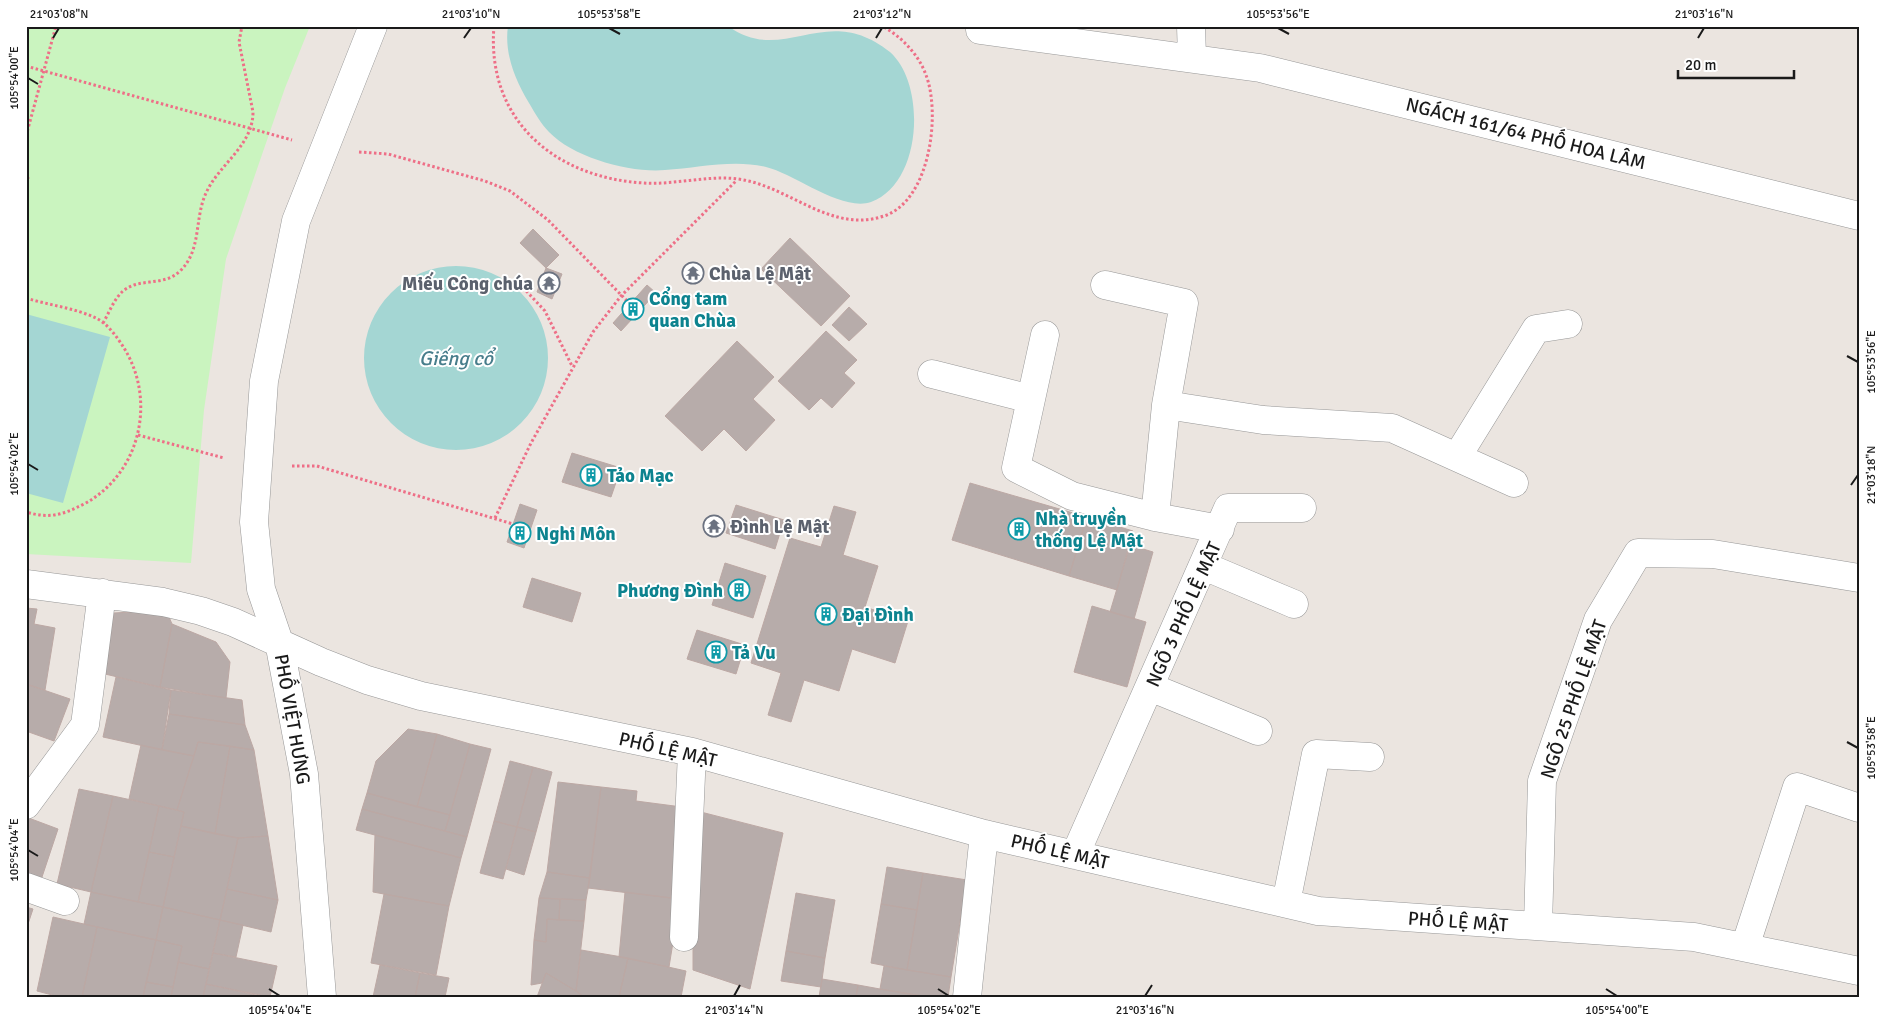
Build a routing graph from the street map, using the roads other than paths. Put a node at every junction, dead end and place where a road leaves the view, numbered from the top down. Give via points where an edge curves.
1 (373, 26) edge
2 (1191, 26) edge
3 (980, 30) dead end
4 (1192, 57) junction
5 (1859, 216) edge
6 (1105, 285) dead end
7 (1568, 324) dead end
8 (1045, 335) dead end
9 (932, 374) dead end
10 (1031, 399) junction
11 (1166, 405) junction
12 (1458, 457) junction
13 (1514, 483) dead end
14 (1302, 508) dead end
15 (1155, 517) junction
16 (1220, 529) junction
17 (1204, 566) junction
18 (1859, 578) edge
19 (26, 584) edge
20 (102, 593) junction
21 (1294, 604) dead end
22 (280, 642) junction
23 (1150, 687) junction
24 (1258, 731) dead end
25 (692, 752) junction
26 (1370, 758) dead end
27 (26, 805) edge
28 (1859, 808) edge
29 (984, 834) junction
30 (1075, 855) junction
31 (26, 887) edge
32 (65, 901) dead end
33 (1286, 903) junction
34 (1538, 926) junction
35 (684, 937) dead end
36 (1745, 947) junction
37 (1859, 971) edge
38 (322, 997) edge
39 (966, 997) edge

1 - 22 street via 296,221 264,381 254,522 261,589
2 - 4 street
3 - 4 street, NGÁCH 161/64 PHỐ HOA LÂM
4 - 5 street, NGÁCH 161/64 PHỐ HOA LÂM via 1270,70
6 - 11 street via 1184,303
7 - 12 street via 1536,329
8 - 10 street, NGÕ 3 PHỐ LỆ MẬT
9 - 10 street
10 - 15 street, NGÕ 3 PHỐ LỆ MẬT via 1016,468 1072,496
11 - 12 street via 1263,420 1392,428
11 - 15 street
12 - 13 street
14 - 16 street via 1228,508
15 - 16 street, NGÕ 3 PHỐ LỆ MẬT
16 - 17 street, NGÕ 3 PHỐ LỆ MẬT
17 - 21 street
17 - 23 street, NGÕ 3 PHỐ LỆ MẬT
18 - 34 street, NGÕ 25 PHỐ LỆ MẬT via 1713,554 1638,553 1598,620 1542,781
19 - 20 street, PHỐ VIỆT HƯNG
20 - 22 street, PHỐ VIỆT HƯNG via 201,611
20 - 27 street via 85,725
22 - 25 street, PHỐ LỆ MẬT via 358,676 421,696
22 - 38 street, PHỐ VIỆT HƯNG via 304,774
23 - 24 street
23 - 30 street, NGÕ 3 PHỐ LỆ MẬT
25 - 29 street, PHỐ LỆ MẬT
25 - 35 street
26 - 33 street via 1316,754
28 - 36 street via 1797,787
29 - 30 street, PHỐ LỆ MẬT
29 - 39 street
30 - 33 street, PHỐ LỆ MẬT
31 - 32 street
33 - 34 street, PHỐ LỆ MẬT via 1318,911
34 - 36 street, PHỐ LỆ MẬT via 1694,936
36 - 37 street, PHỐ LỆ MẬT

